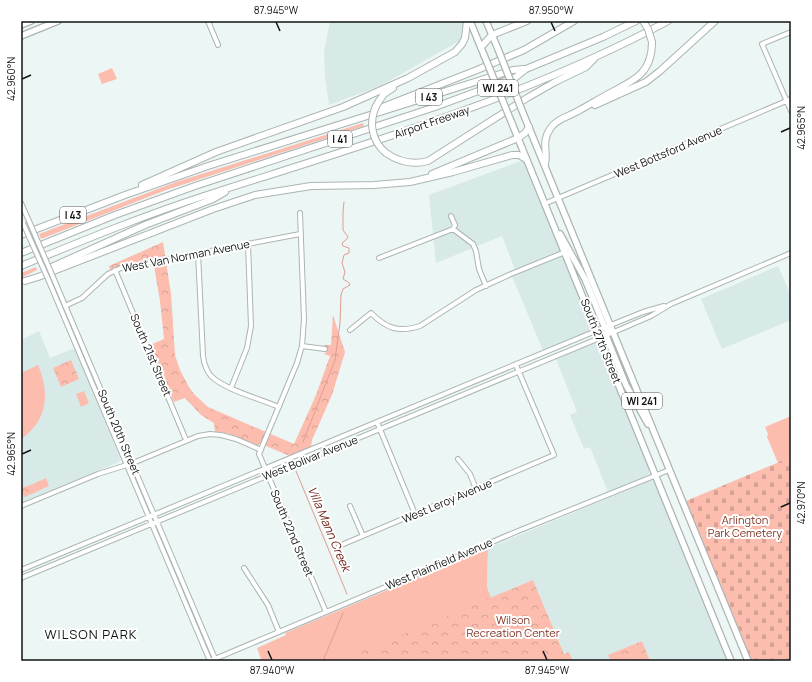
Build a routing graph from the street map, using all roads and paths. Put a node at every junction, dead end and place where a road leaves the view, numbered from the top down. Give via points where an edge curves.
1 (31, 21) edge
2 (58, 21) edge
3 (208, 21) edge
4 (468, 21) edge
5 (486, 21) edge
6 (526, 21) edge
7 (574, 21) edge
8 (636, 21) edge
9 (643, 21) edge
10 (668, 21) edge
11 (715, 21) edge
12 (21, 25) edge
13 (791, 32) edge
14 (492, 35) junction
15 (21, 36) edge
16 (218, 45) dead end
17 (481, 47) junction
18 (597, 56) junction
19 (526, 69) junction
20 (408, 78) junction
21 (789, 100) edge
22 (578, 111) junction
23 (791, 111) edge
24 (332, 127) junction
25 (529, 127) junction
26 (518, 138) junction
27 (526, 159) junction
28 (545, 164) junction
29 (410, 182) junction
30 (234, 187) junction
31 (124, 195) junction
32 (558, 198) junction
33 (21, 203) edge
34 (544, 204) junction
35 (300, 213) dead end
36 (451, 216) dead end
37 (550, 217) junction
38 (22, 221) edge
39 (452, 229) junction
40 (300, 234) junction
41 (21, 235) edge
42 (248, 244) junction
43 (565, 252) junction
44 (21, 253) edge
45 (198, 253) junction
46 (791, 253) edge
47 (379, 258) dead end
48 (21, 266) edge
49 (115, 270) junction
50 (23, 282) edge
51 (486, 286) junction
52 (66, 305) junction
53 (668, 305) junction
54 (60, 308) junction
55 (608, 326) junction
56 (350, 330) dead end
57 (596, 331) junction
58 (614, 332) junction
59 (605, 336) junction
60 (599, 338) junction
61 (567, 343) junction
62 (302, 346) junction
63 (325, 349) dead end
64 (569, 350) junction
65 (516, 365) junction
66 (518, 372) junction
67 (231, 388) junction
68 (447, 393) junction
69 (450, 400) junction
70 (279, 407) junction
71 (377, 422) junction
72 (380, 430) junction
73 (186, 440) junction
74 (659, 443) junction
75 (260, 452) junction
76 (458, 459) dead end
77 (133, 463) junction
78 (127, 464) junction
79 (265, 469) junction
80 (669, 470) junction
81 (656, 475) junction
82 (268, 476) junction
83 (476, 488) junction
84 (21, 506) edge
85 (350, 506) dead end
86 (415, 514) junction
87 (154, 515) junction
88 (149, 517) junction
89 (157, 522) junction
90 (152, 524) junction
91 (363, 536) junction
92 (339, 546) dead end
93 (244, 568) dead end
94 (21, 570) edge
95 (21, 578) edge
96 (326, 612) junction
97 (279, 632) junction
98 (213, 661) edge
99 (732, 661) edge
100 (748, 661) edge

1 - 12 main road
2 - 15 main road
3 - 16 street
4 - 17 main road, South 27th Street / WI 241
4 - 20 highway via 465,38 455,52
5 - 14 main road, South 27th Street / WI 241
6 - 14 highway
7 - 24 highway via 524,50 388,105 346,119
8 - 19 highway, I 41
9 - 22 highway, bridge via 652,42 652,52 646,67 637,78
10 - 18 highway, Airport Freeway / I 41
11 - 22 highway via 646,82
13 - 21 street via 762,44
14 - 17 highway
14 - 25 main road, South 27th Street / WI 241, bridge
17 - 26 main road, South 27th Street / WI 241, bridge
18 - 20 highway, bridge via 586,67 543,88 428,161 417,163 397,160 386,153 377,142 372,129 373,114 379,101 388,91
18 - 30 highway, Airport Freeway / I 41 via 448,117
19 - 24 highway, I 43 via 513,70
19 - 44 highway, I 41 via 516,76 435,107 195,186 114,215
20 - 31 highway via 343,106 209,155 127,190
21 - 23 street
21 - 32 street, West Bottsford Avenue
22 - 28 highway via 555,122 549,129 545,138
24 - 31 highway, I 43
25 - 26 highway
25 - 28 main road, South 27th Street / WI 241
26 - 27 main road, South 27th Street / WI 241
26 - 29 highway
27 - 29 highway via 519,155 512,156
27 - 34 main road, South 27th Street / WI 241
28 - 32 main road, South 27th Street / WI 241
29 - 50 highway via 312,186 255,195
30 - 48 highway, I 41 via 125,224
30 - 50 highway via 213,199 118,237
31 - 41 highway, I 43
32 - 34 street, West Bottsford Avenue
32 - 55 main road, South 27th Street / WI 241
33 - 52 street, South 20th Street, bridge
34 - 37 main road, South 27th Street / WI 241
35 - 40 street
36 - 39 street via 455,225
37 - 43 main road, South 27th Street / WI 241
37 - 55 main road
38 - 54 street, South 20th Street, bridge
39 - 47 street
39 - 51 street via 473,244
40 - 42 street, West Van Norman Avenue
40 - 62 street via 304,312
42 - 45 street, West Van Norman Avenue
42 - 67 street via 251,326 247,348
43 - 51 street
43 - 57 main road, South 27th Street / WI 241
45 - 49 street, West Van Norman Avenue
45 - 67 street via 205,366 217,381
46 - 53 street
49 - 52 street, West Van Norman Avenue via 85,296
49 - 73 street, South 21st Street
51 - 56 street via 414,328 390,327 371,313
52 - 54 street, West Van Norman Avenue
52 - 77 street, South 20th Street
53 - 55 street, West Bolivar Avenue
53 - 58 street, West Bolivar Avenue via 651,316
54 - 78 street, South 20th Street
55 - 57 street, West Bolivar Avenue
55 - 58 main road via 609,331
57 - 59 main road
57 - 60 main road, South 27th Street / WI 241
57 - 61 street, West Bolivar Avenue
58 - 59 street, West Bolivar Avenue
58 - 74 main road, South 27th Street / WI 241
59 - 60 street, West Bolivar Avenue
59 - 74 main road via 626,385
60 - 64 street, West Bolivar Avenue
60 - 81 main road, South 27th Street / WI 241
61 - 64 street
61 - 65 street, West Bolivar Avenue
62 - 63 street
62 - 70 street
64 - 66 street, West Bolivar Avenue
65 - 66 street
65 - 68 street, West Bolivar Avenue
66 - 69 street, West Bolivar Avenue
66 - 83 street, West Leroy Avenue via 554,455
67 - 70 street
68 - 69 street
68 - 71 street, West Bolivar Avenue
69 - 72 street, West Bolivar Avenue
70 - 75 street
71 - 72 street
71 - 79 street, West Bolivar Avenue
72 - 82 street, West Bolivar Avenue
72 - 86 street
73 - 75 street via 221,434
73 - 77 street
74 - 80 main road, South 27th Street / WI 241
75 - 79 street, South 22nd Street
76 - 83 street via 470,474
77 - 78 street
77 - 87 street, South 20th Street
78 - 84 street
78 - 88 street, South 20th Street
79 - 82 street, South 22nd Street
79 - 87 street, West Bolivar Avenue
80 - 81 street, West Plainfield Avenue
80 - 100 main road, South 27th Street / WI 241
81 - 96 street, West Plainfield Avenue
81 - 99 main road, South 27th Street / WI 241
82 - 89 street, West Bolivar Avenue
82 - 96 street, South 22nd Street
83 - 86 street, West Leroy Avenue
85 - 91 street
86 - 91 street, West Leroy Avenue
87 - 88 street, West Bolivar Avenue
87 - 89 street, South 20th Street
88 - 90 street, South 20th Street
88 - 94 street, West Bolivar Avenue
89 - 90 street, West Bolivar Avenue
89 - 98 street, South 20th Street
90 - 95 street, West Bolivar Avenue
90 - 98 street, South 20th Street
91 - 92 street, West Leroy Avenue
93 - 97 street via 268,605
96 - 97 street, West Plainfield Avenue
97 - 98 street, West Plainfield Avenue

